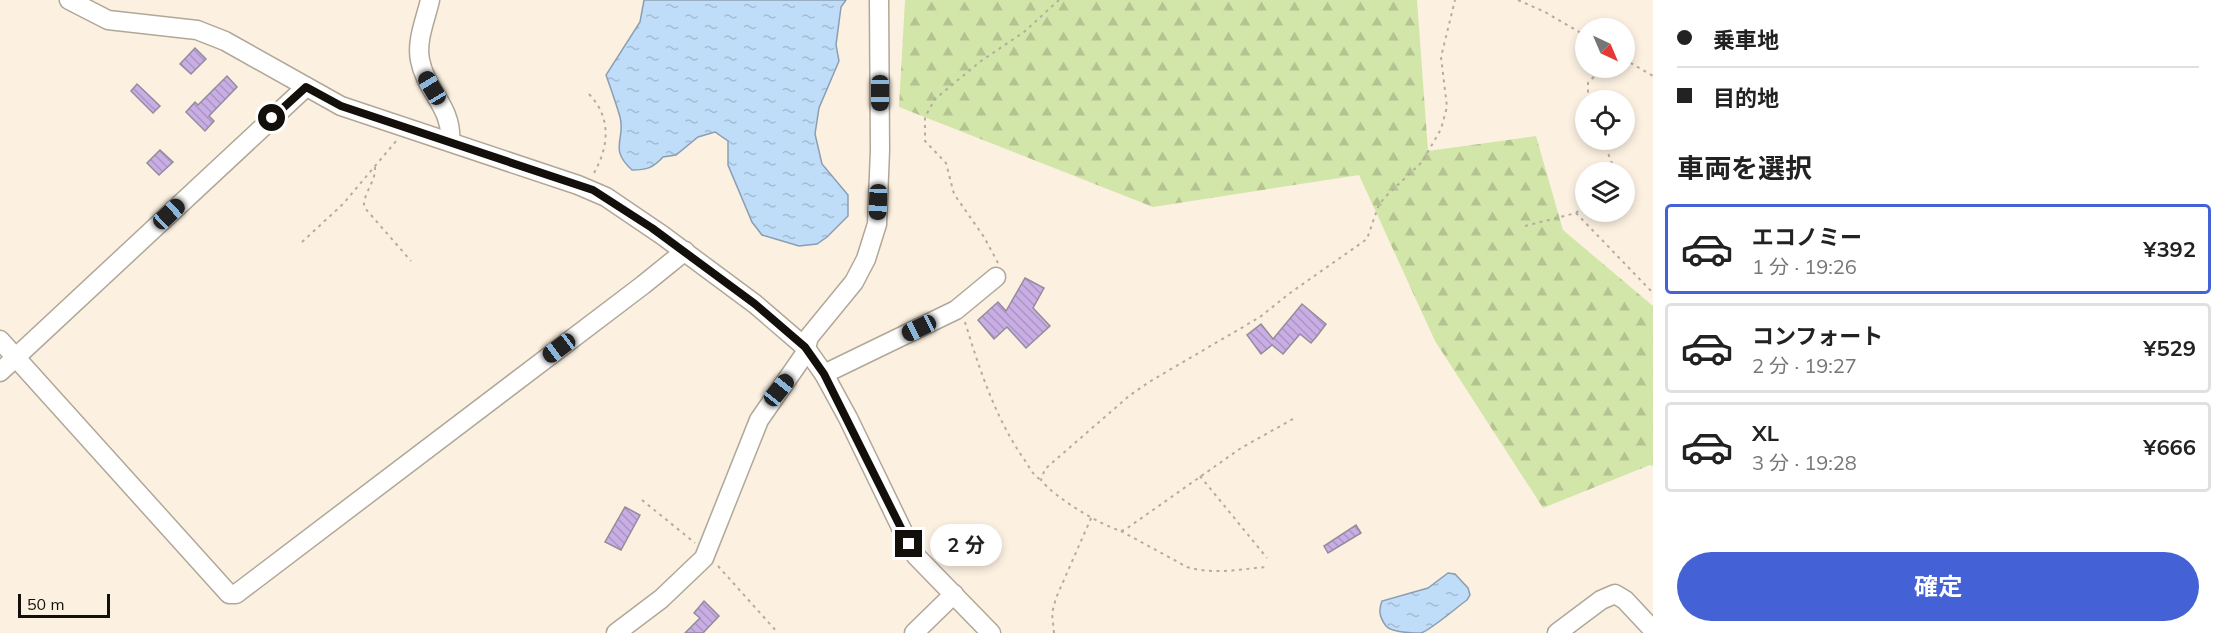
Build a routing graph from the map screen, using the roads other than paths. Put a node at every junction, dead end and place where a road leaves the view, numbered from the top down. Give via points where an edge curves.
1 (69, 0) edge
2 (430, 0) edge
3 (879, 0) edge
4 (306, 87) junction
5 (450, 142) junction
6 (685, 251) junction
7 (996, 277) road end
8 (0, 340) edge
9 (805, 347) junction
10 (15, 357) junction
11 (0, 372) edge
12 (824, 374) junction
13 (954, 594) junction
14 (1653, 630) edge
15 (616, 633) edge
16 (914, 633) edge
17 (991, 633) edge
18 (1557, 633) edge

1 - 4 street via 108,20 197,30 225,41
2 - 5 street via 419,55 450,122
3 - 9 street via 877,224 861,271
4 - 5 street via 341,106
4 - 10 street
5 - 6 street via 606,197
6 - 9 street
6 - 10 street via 236,594 229,594
7 - 12 street via 960,308
8 - 10 street
9 - 12 street
9 - 15 street via 759,420 707,553 662,599
10 - 11 street
12 - 13 street via 916,556
13 - 16 street
13 - 17 street
14 - 18 street via 1615,594

